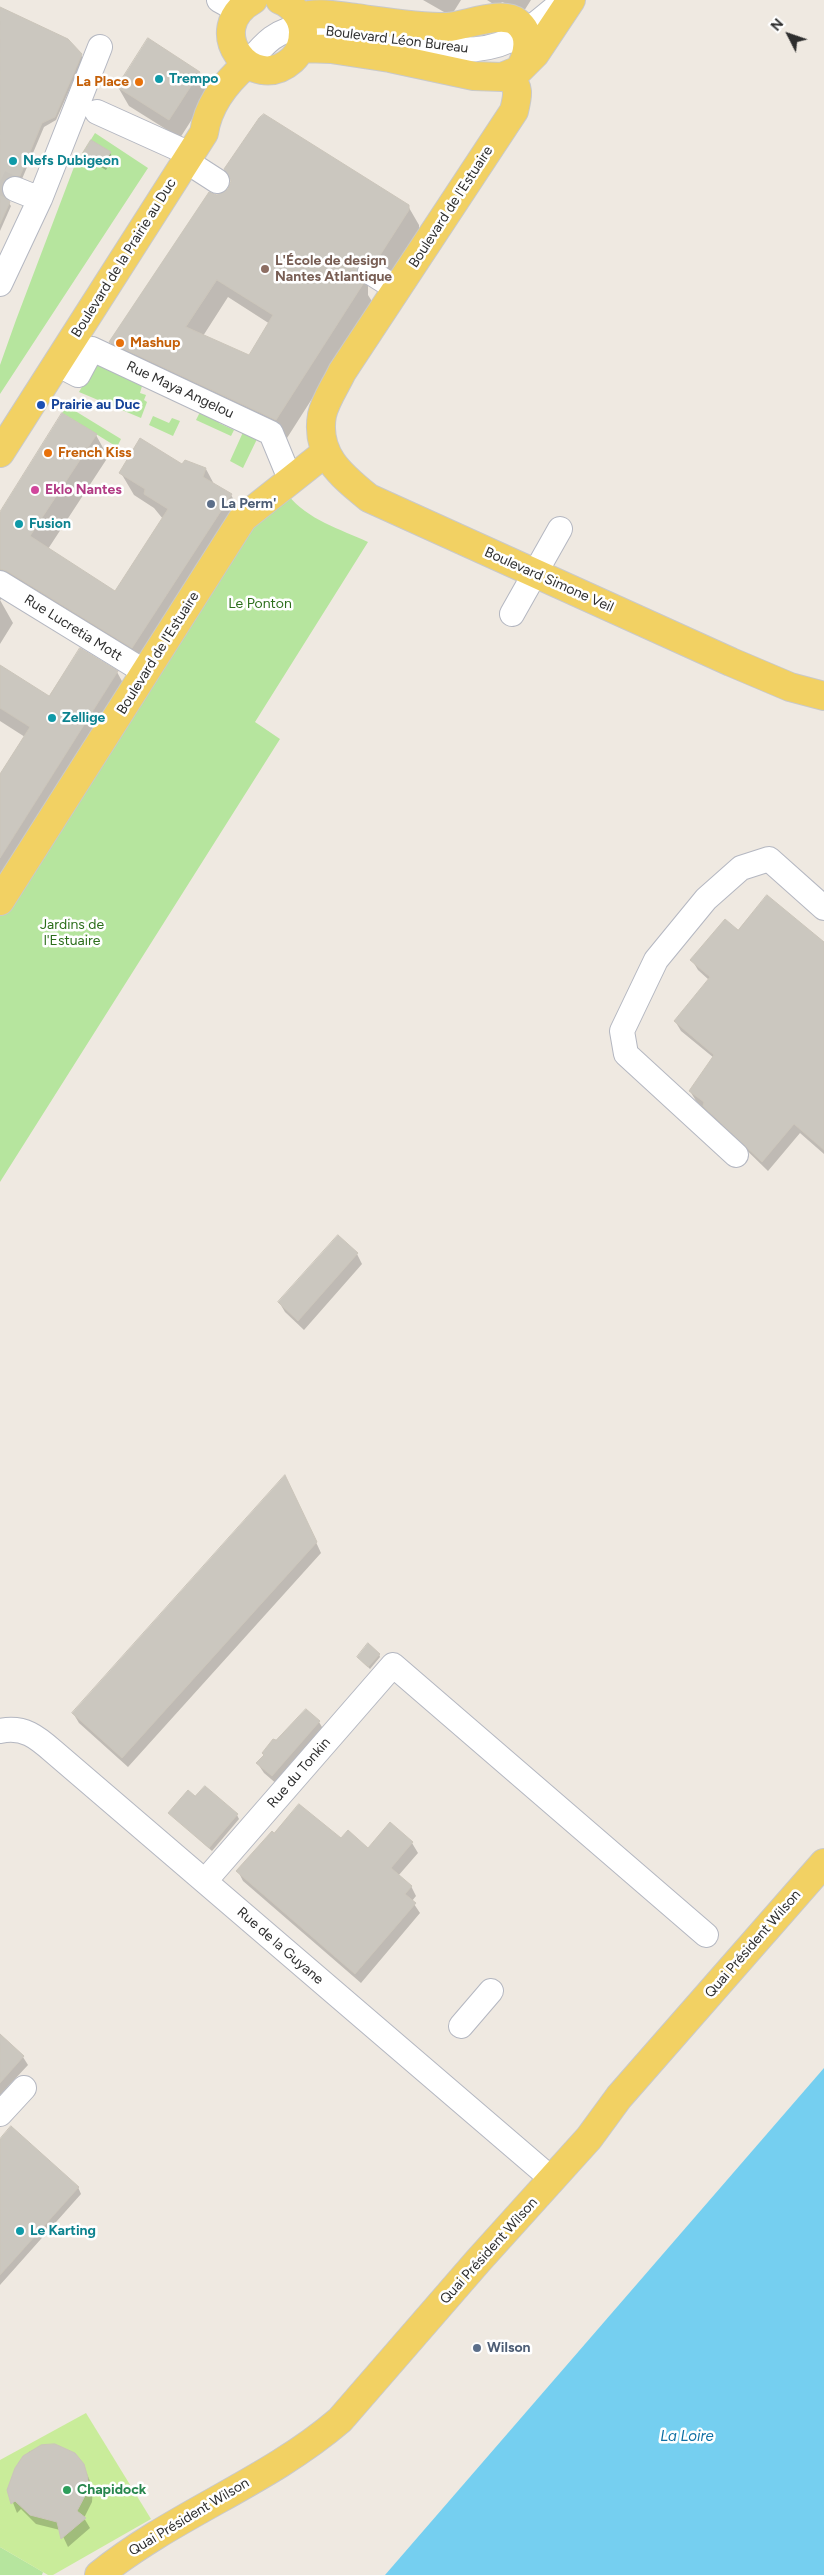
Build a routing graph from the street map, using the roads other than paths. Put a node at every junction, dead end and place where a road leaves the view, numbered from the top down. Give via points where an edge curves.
1 (565, 0) edge
2 (571, 0) edge
3 (237, 4) edge
4 (292, 16) edge
5 (525, 32) junction
6 (100, 47) dead end
7 (247, 64) junction
8 (513, 73) junction
9 (97, 112) dead end
10 (188, 157) junction
11 (217, 181) dead end
12 (15, 189) tunnel mouth
13 (40, 199) junction
14 (370, 272) dead end
15 (0, 284) edge
16 (397, 290) junction
17 (57, 364) junction
18 (325, 453) junction
19 (0, 454) edge
20 (290, 479) junction
21 (560, 529) dead end
22 (534, 573) junction
23 (0, 583) edge
24 (512, 614) dead end
25 (145, 672) junction
26 (824, 696) edge
27 (0, 901) edge
28 (824, 908) edge
29 (736, 1155) dead end
30 (0, 1730) edge
31 (824, 1863) edge
32 (205, 1881) junction
33 (706, 1935) dead end
34 (491, 1991) dead end
35 (461, 2026) dead end
36 (24, 2088) dead end
37 (0, 2114) edge
38 (552, 2180) junction
39 (99, 2575) edge

1 - 5 street
2 - 8 main road via 549,36
3 - 7 main road via 231,39 239,57
4 - 5 main road, Boulevard Léon Bureau via 317,13 438,27 503,18 517,22
4 - 7 street, Boulevard de la Prairie au Duc
4 - 7 main road via 287,64 267,70
4 - 8 main road, Boulevard Léon Bureau via 331,49 474,76
5 - 8 main road via 528,50
6 - 13 street
7 - 10 main road, Boulevard de la Prairie au Duc via 229,80
8 - 16 main road, Boulevard de l'Estuaire via 519,93 514,111
9 - 10 street
10 - 11 street
10 - 17 main road, Boulevard de la Prairie au Duc
12 - 13 street
13 - 15 street
14 - 16 street
16 - 18 main road, Boulevard de l'Estuaire via 342,372 322,414
17 - 19 main road, Boulevard de la Prairie au Duc
17 - 20 street, Rue Maya Angelou via 78,375 92,349 271,433
18 - 20 main road, Boulevard de l'Estuaire
18 - 22 main road, Boulevard Simone Veil via 346,480 370,498
20 - 25 main road, Boulevard de l'Estuaire via 243,518
21 - 22 street
22 - 24 street
22 - 26 main road, Boulevard Simone Veil via 731,662 790,687
23 - 25 street, Rue Lucretia Mott
25 - 27 main road, Boulevard de l'Estuaire
28 - 29 street via 769,859 741,868 706,899 656,960 622,1031 626,1054
30 - 32 street, Rue de la Guyane via 25,1730 40,1740
31 - 38 main road, Quai Président Wilson via 619,2096 589,2138
32 - 33 street, Rue du Tonkin via 393,1665
32 - 38 street, Rue de la Guyane
34 - 35 street
36 - 37 street
38 - 39 main road, Quai Président Wilson via 340,2420 315,2441 153,2537

